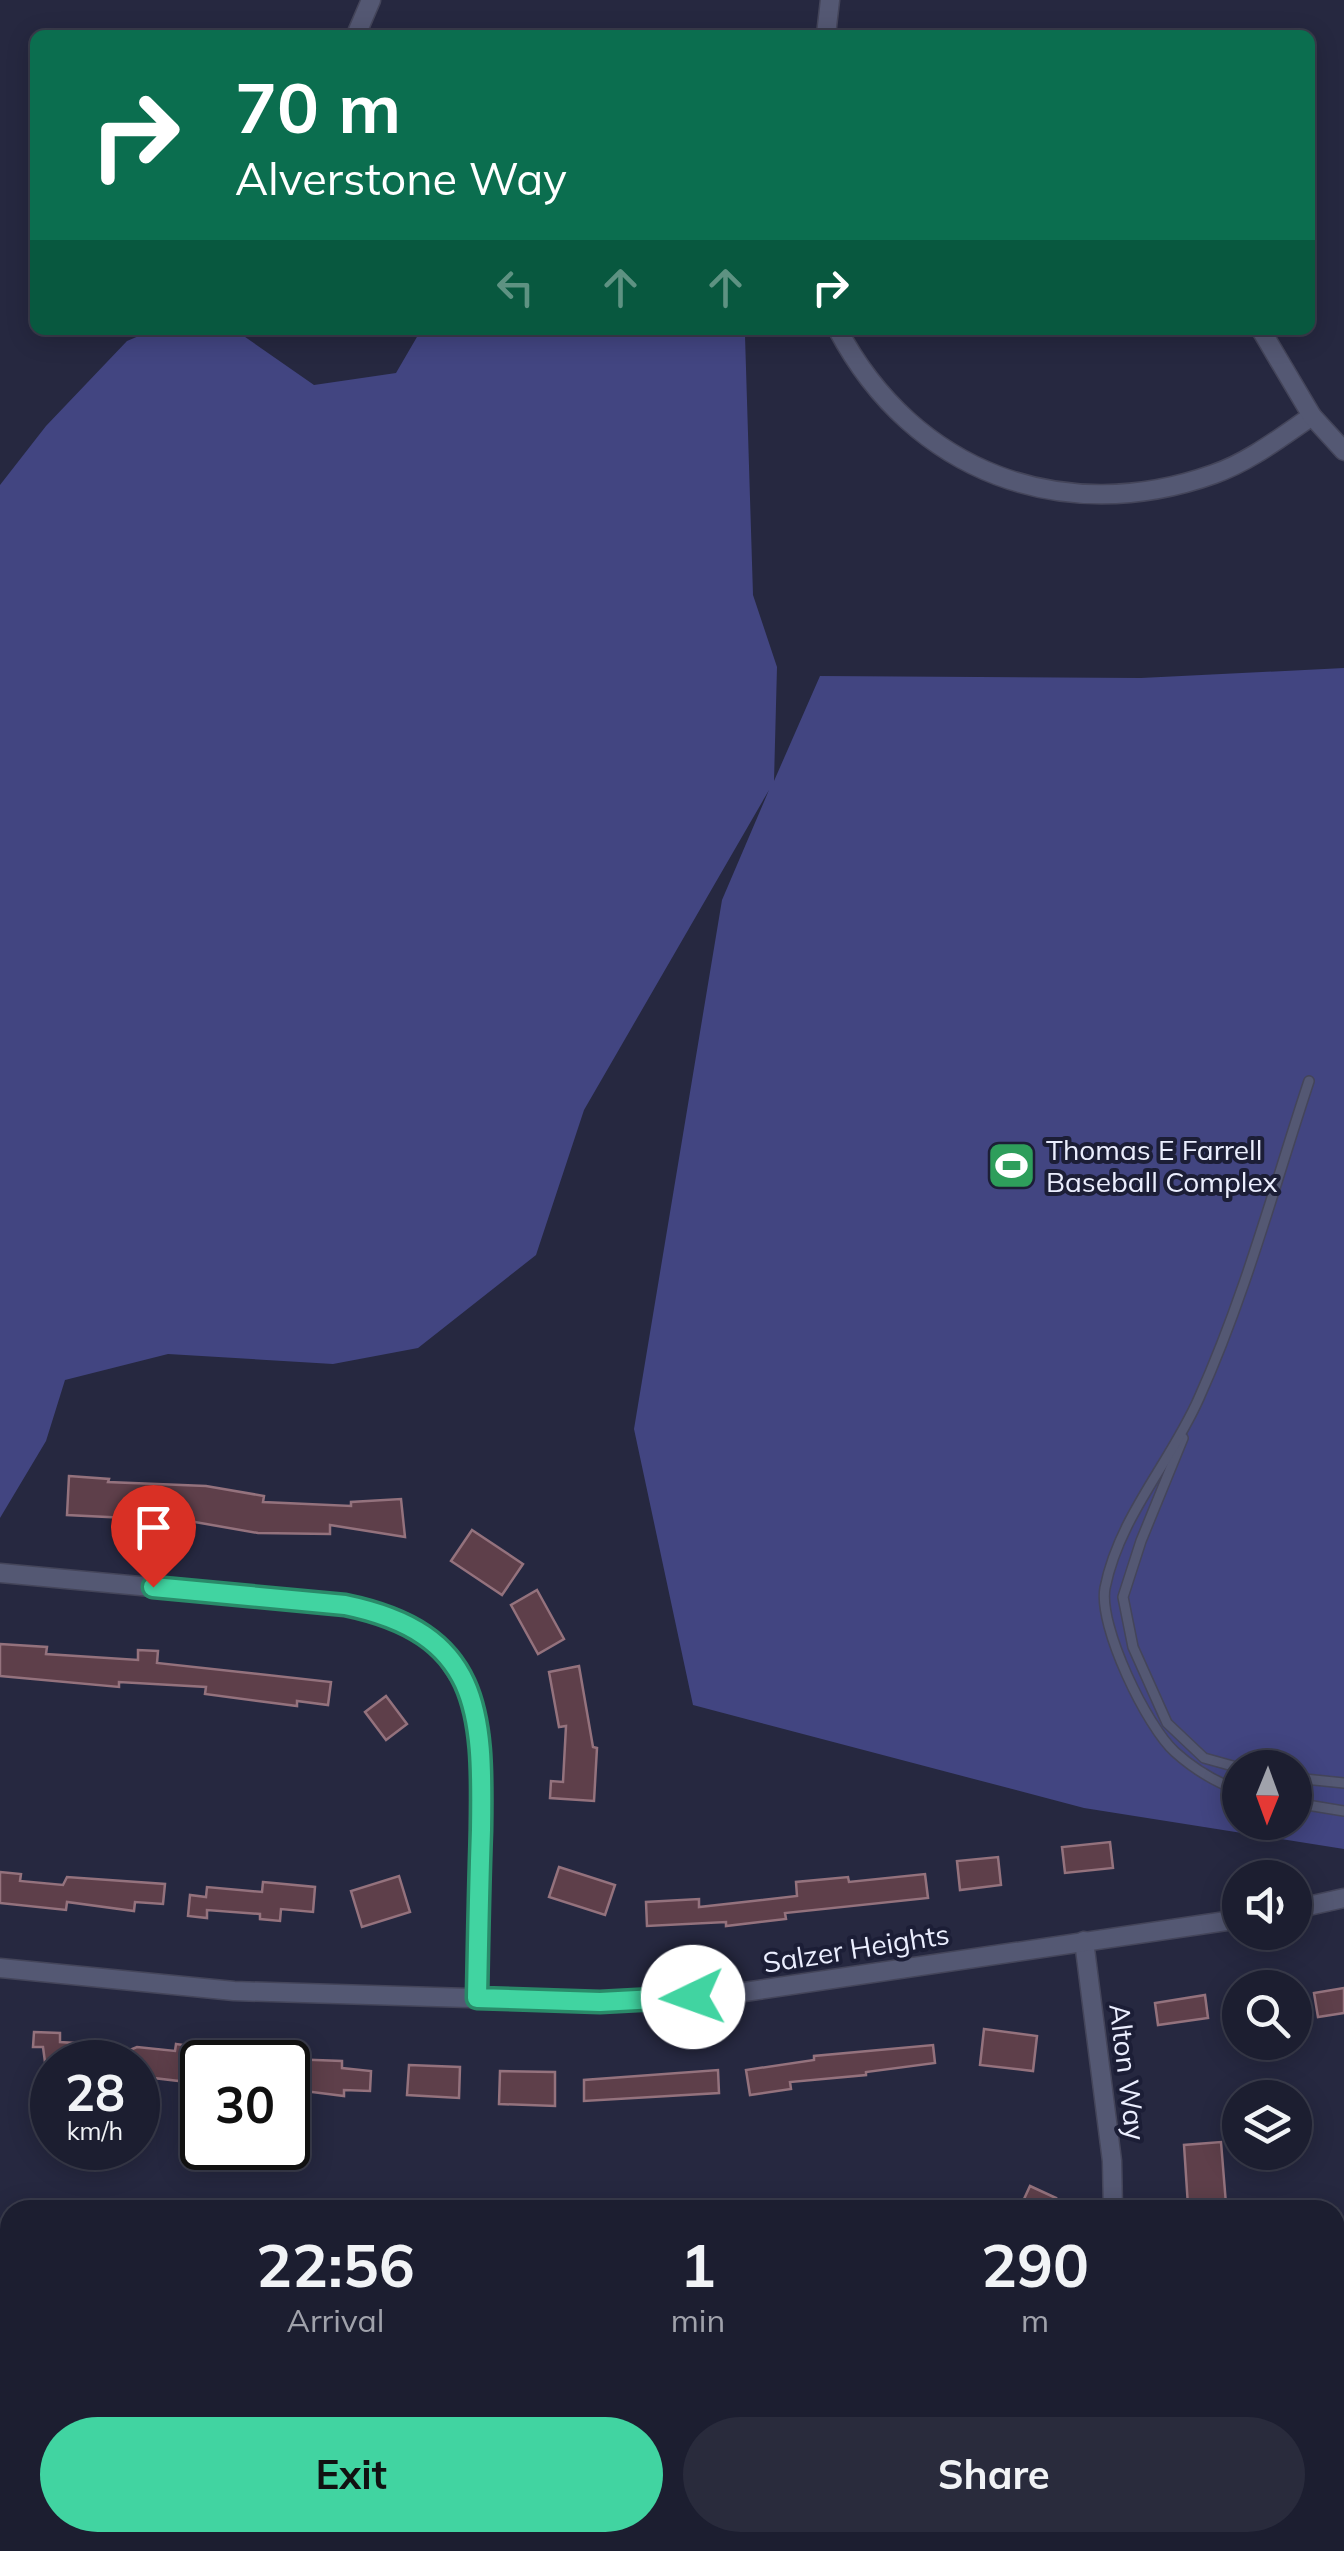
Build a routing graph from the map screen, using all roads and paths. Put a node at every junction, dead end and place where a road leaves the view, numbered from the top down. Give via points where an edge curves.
1 (370, 0) edge
2 (830, 0) edge
3 (358, 30) edge
4 (827, 30) edge
5 (841, 335) edge
6 (1264, 335) edge
7 (1312, 416) junction
8 (1344, 451) edge
9 (1309, 1081) dead end
10 (1197, 1404) junction
11 (0, 1573) edge
12 (1222, 1763) edge
13 (1312, 1780) edge
14 (1344, 1783) edge
15 (1222, 1785) edge
16 (1312, 1806) edge
17 (1344, 1811) edge
18 (1344, 1898) edge
19 (1312, 1905) edge
20 (1222, 1922) edge
21 (1084, 1942) junction
22 (0, 1968) edge
23 (477, 1998) junction
24 (1113, 2200) edge

1 - 3 street
2 - 4 street
5 - 7 street via 882,398 951,455 988,473 1068,493 1130,493 1216,474
6 - 7 street
7 - 8 street
9 - 10 lane via 1228,1332
10 - 12 lane via 1122,1597 1133,1647 1167,1723 1204,1758
10 - 15 lane via 1123,1532 1104,1590 1105,1620 1130,1684 1172,1750
11 - 23 street via 345,1605 404,1622 442,1649 467,1688 480,1736
13 - 14 lane
16 - 17 lane
18 - 19 street
20 - 21 street, Salzer Heights
21 - 23 street, Salzer Heights via 724,1995 600,2002
21 - 24 street, Alton Way
22 - 23 street, Salzer Heights via 234,1991

